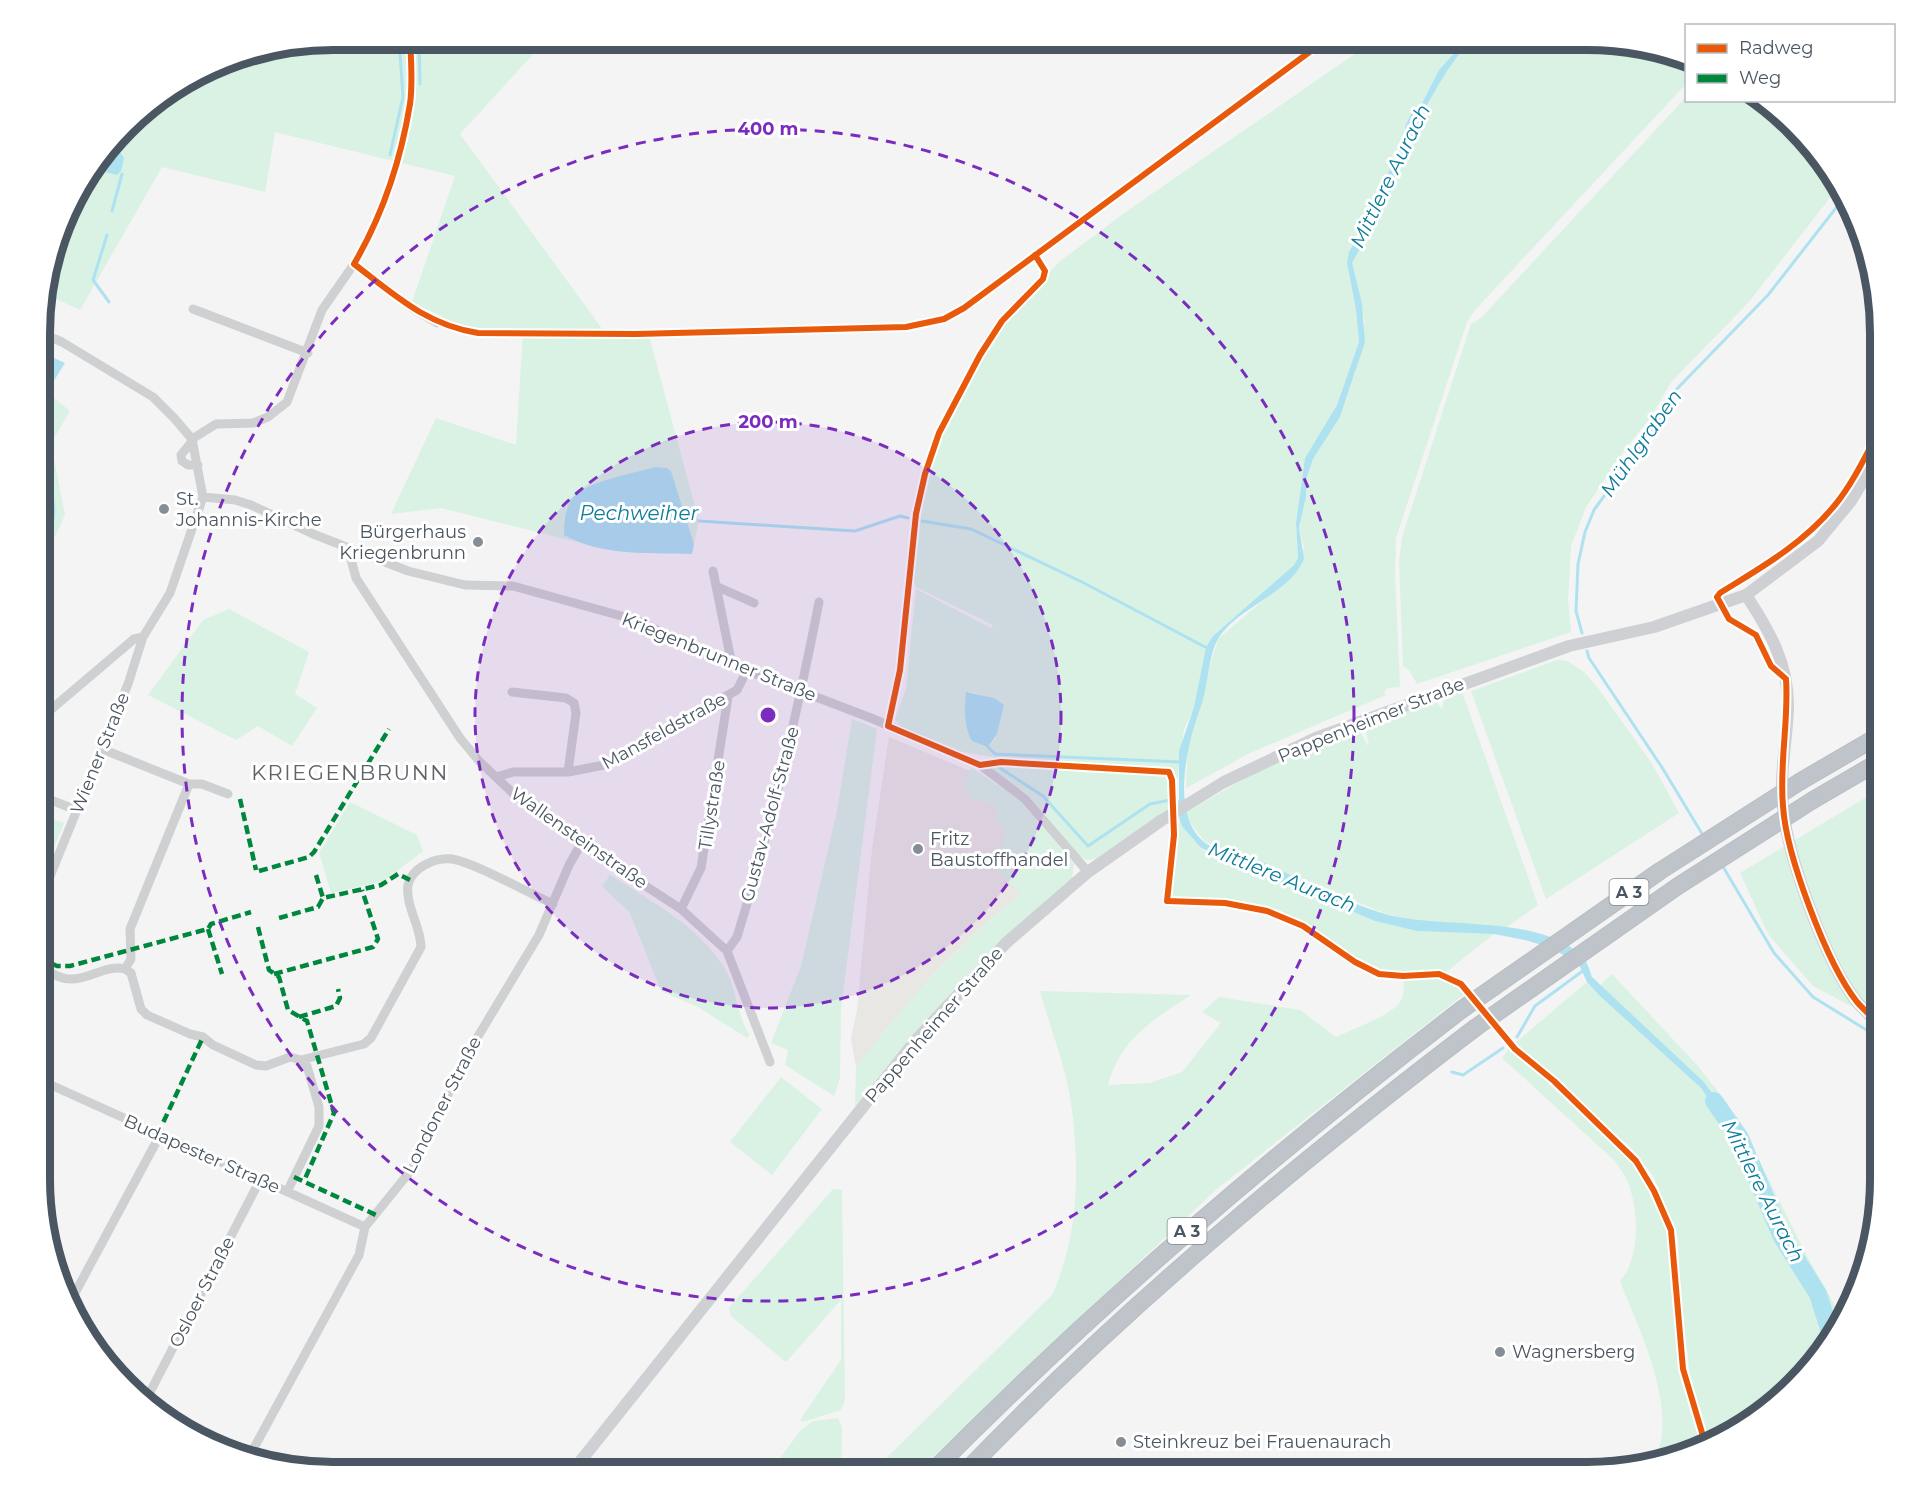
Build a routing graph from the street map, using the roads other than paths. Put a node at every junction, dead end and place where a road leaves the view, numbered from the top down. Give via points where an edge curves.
1 (192, 309) dead end
2 (437, 323) dead end
3 (50, 337) edge
4 (308, 353) junction
5 (193, 439) junction
6 (198, 465) junction
7 (1870, 470) edge
8 (203, 497) junction
9 (348, 548) junction
10 (713, 571) dead end
11 (718, 587) junction
12 (1746, 595) junction
13 (819, 602) dead end
14 (754, 603) dead end
15 (142, 638) junction
16 (732, 665) junction
17 (747, 670) junction
18 (512, 692) dead end
19 (802, 692) junction
20 (728, 697) junction
21 (50, 710) edge
22 (1870, 741) edge
23 (102, 749) junction
24 (1870, 767) edge
25 (568, 772) junction
26 (496, 777) junction
27 (189, 784) junction
28 (228, 794) dead end
29 (50, 800) edge
30 (76, 810) junction
31 (581, 844) junction
32 (1088, 872) junction
33 (50, 876) edge
34 (553, 904) junction
35 (681, 909) junction
36 (727, 951) junction
37 (125, 969) junction
38 (50, 972) edge
39 (1870, 1014) edge
40 (302, 1060) junction
41 (770, 1062) dead end
42 (50, 1085) edge
43 (160, 1135) junction
44 (260, 1180) junction
45 (287, 1192) junction
46 (365, 1227) junction
47 (74, 1295) edge
48 (148, 1394) edge
49 (252, 1451) edge
50 (580, 1462) edge
51 (942, 1462) edge
52 (975, 1462) edge

1 - 4 street
2 - 4 street via 354,264 322,310
3 - 5 street via 153,397
4 - 5 street via 287,402 268,417 253,423 216,424
5 - 6 street
5 - 6 street via 181,455 182,461
6 - 8 street
7 - 12 street, Pappenheimer Straße via 1851,501 1818,541
8 - 9 street, Kriegenbrunner Straße via 251,505
8 - 15 street via 170,593
9 - 16 street, Kriegenbrunner Straße via 435,579 465,585 513,585 558,596 636,620
9 - 26 street, Wallensteinstraße via 356,578 380,616 460,738
10 - 11 street
11 - 14 street
11 - 16 street
12 - 32 street, Pappenheimer Straße via 1664,624 1569,645 1316,738 1224,782
12 - 39 street via 1778,650 1786,679 1783,808 1804,892 1841,977
13 - 19 street, Gustav-Adolf-Straße
15 - 21 street via 134,639
15 - 23 street, Wiener Straße
16 - 17 street, Kriegenbrunner Straße
17 - 19 street, Kriegenbrunner Straße
17 - 20 street, Mansfeldstraße via 737,690
18 - 25 street via 566,698 574,703
19 - 32 street, Kriegenbrunner Straße via 980,765 1026,799
19 - 36 street, Gustav-Adolf-Straße via 747,904
20 - 25 street, Mansfeldstraße via 616,760 590,770
20 - 35 street, Tillystraße via 701,868
22 - 51 highway, A 3, bridge via 1660,871 1461,1010 1300,1135 1134,1277
23 - 27 street
23 - 30 street, Wiener Straße
24 - 52 highway, A 3, bridge via 1678,886 1475,1028 1370,1108 1163,1282
25 - 26 street, Mansfeldstraße via 520,771
26 - 31 street, Wallensteinstraße
27 - 28 street via 202,784
27 - 37 street via 130,929 131,959
29 - 30 street
30 - 33 street, Wiener Straße
31 - 34 street, Londoner Straße
31 - 35 street, Wallensteinstraße
32 - 50 street, Pappenheimer Straße via 1013,936 917,1039
34 - 40 street via 454,860 424,865 410,880 408,892 421,947 371,1038 364,1044
34 - 46 street, Londoner Straße via 521,967 468,1053 412,1169
35 - 36 street, Wallensteinstraße
36 - 41 street, Wallensteinstraße
37 - 38 street via 114,967 74,980
37 - 40 street via 131,973 141,1009 147,1015 203,1036 213,1045 256,1065 266,1066 290,1057
40 - 45 street via 307,1065 321,1116
42 - 43 street, Budapester Straße
43 - 44 street, Budapester Straße
43 - 47 street
44 - 45 street, Budapester Straße
44 - 48 street, Osloer Straße
45 - 46 street, Budapester Straße
46 - 49 street, Londoner Straße via 359,1255

